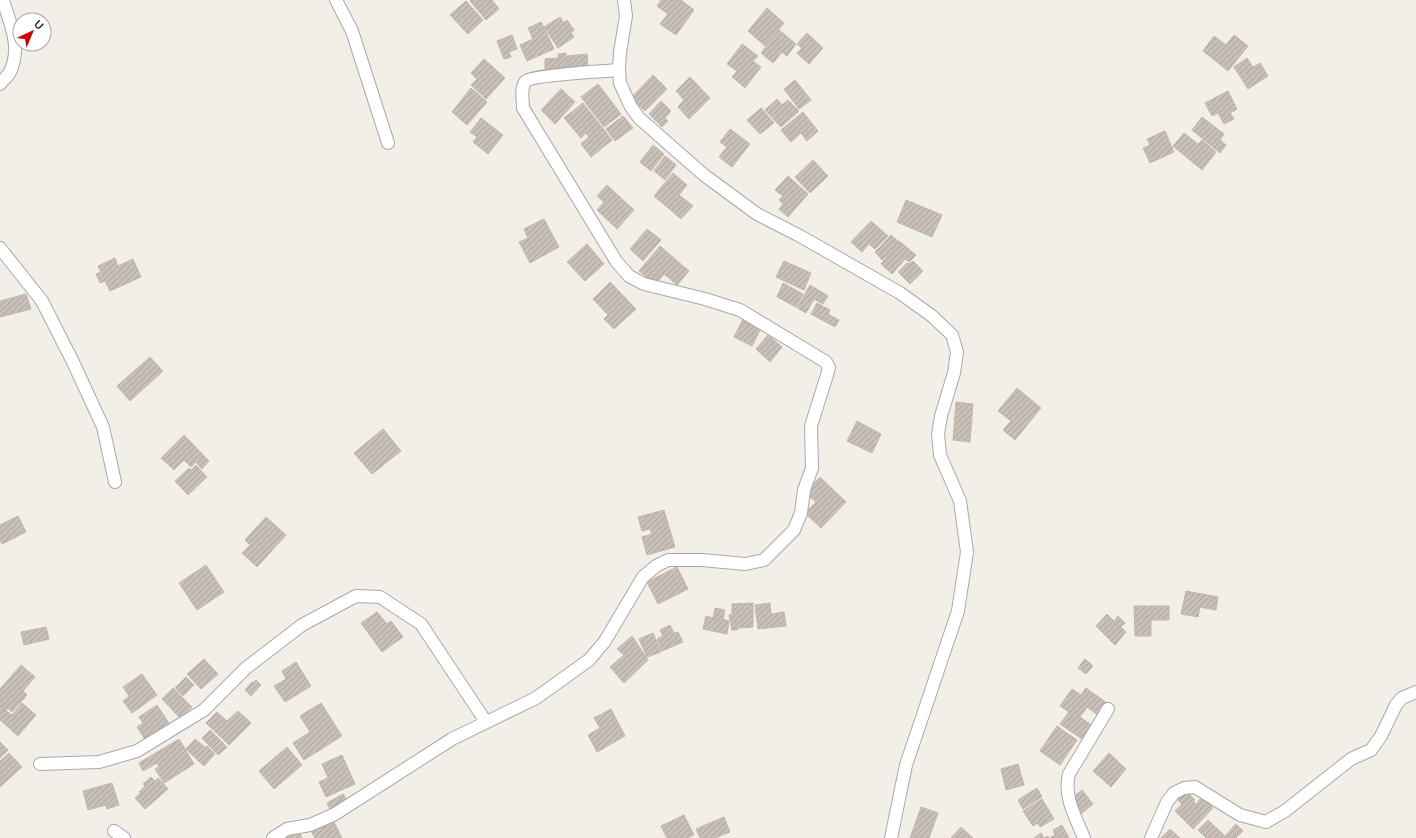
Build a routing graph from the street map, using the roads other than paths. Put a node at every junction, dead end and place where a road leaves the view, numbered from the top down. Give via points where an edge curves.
1 (2, 0) edge
2 (336, 0) edge
3 (624, 0) edge
4 (619, 70) junction
5 (0, 84) edge
6 (388, 143) dead end
7 (0, 248) edge
8 (115, 482) dead end
9 (1416, 692) edge
10 (1108, 708) dead end
11 (486, 722) junction
12 (40, 764) dead end
13 (273, 838) edge
14 (891, 838) edge
15 (1084, 838) edge
16 (1151, 838) edge

1 - 5 street via 16,44 16,56 10,73
2 - 6 street via 352,31
3 - 4 street via 626,16
4 - 11 street via 545,76 528,80 522,89 523,108 616,261 629,276 644,284 740,310 826,362 829,367 828,375 810,426 812,468 804,490 798,524 764,560 746,564 668,560 656,566 643,577 605,641 589,660 536,698
4 - 14 street via 620,83 639,118 704,175 757,214 900,293 932,316 952,335 957,352 938,434 940,455 960,500 967,552 958,611 906,766
7 - 8 street via 42,301 73,362 103,427
9 - 16 street via 1402,698 1396,705 1371,750 1351,759 1285,811 1266,822 1240,815 1195,788 1184,788 1174,793 1167,802
10 - 15 street via 1069,774 1067,783 1068,797
11 - 12 street via 421,624 380,598 356,596 302,625 246,668 204,710 137,751 99,762
11 - 13 street via 452,738 335,814 310,825 287,829

